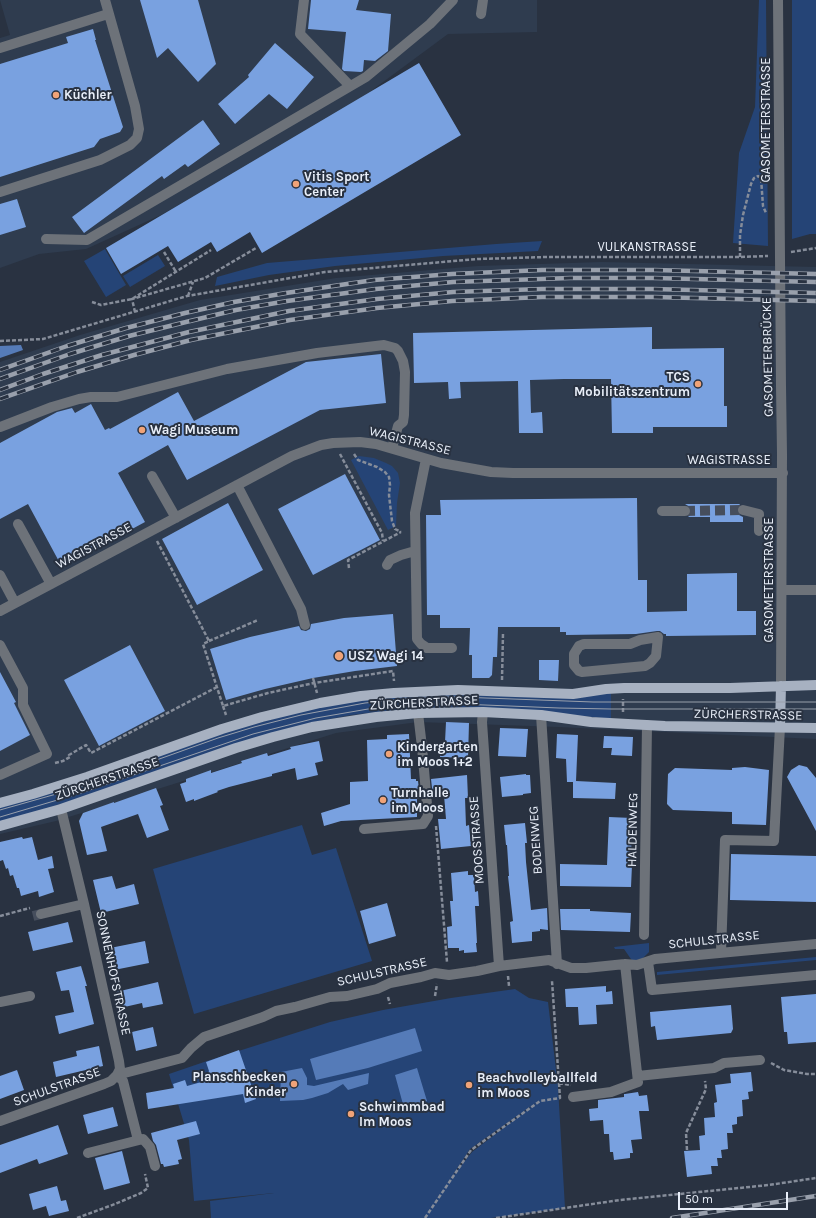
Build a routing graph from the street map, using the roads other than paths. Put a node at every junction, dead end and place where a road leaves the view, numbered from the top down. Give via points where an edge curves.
1 (105, 0) edge
2 (304, 0) edge
3 (453, 0) edge
4 (483, 0) edge
5 (778, 0) edge
6 (108, 14) junction
7 (481, 14) dead end
8 (0, 48) edge
9 (350, 86) junction
10 (0, 192) edge
11 (46, 239) dead end
12 (780, 240) joint
13 (0, 426) edge
14 (392, 448) junction
15 (426, 459) junction
16 (782, 473) junction
17 (152, 476) dead end
18 (237, 485) junction
19 (743, 510) tunnel mouth
20 (662, 511) dead end
21 (685, 511) tunnel mouth
22 (176, 518) junction
23 (18, 524) dead end
24 (759, 531) dead end
25 (415, 551) junction
26 (387, 565) dead end
27 (0, 575) edge
28 (51, 584) junction
29 (783, 590) junction
30 (816, 590) edge
31 (15, 603) junction
32 (0, 611) edge
33 (305, 625) dead end
34 (593, 644) joint
35 (0, 645) edge
36 (452, 648) dead end
37 (816, 685) edge
38 (781, 686) junction
39 (483, 712) junction
40 (418, 713) junction
41 (541, 715) junction
42 (647, 725) junction
43 (780, 727) junction
44 (816, 728) edge
45 (0, 775) edge
46 (0, 803) edge
47 (61, 809) junction
48 (0, 826) edge
49 (364, 829) dead end
50 (84, 904) junction
51 (41, 914) tunnel mouth
52 (644, 935) dead end
53 (816, 944) edge
54 (721, 952) junction
55 (648, 962) junction
56 (557, 964) junction
57 (625, 964) junction
58 (499, 966) junction
59 (816, 974) edge
60 (30, 996) dead end
61 (0, 1002) edge
62 (760, 1060) road end
63 (117, 1075) junction
64 (638, 1076) junction
65 (573, 1098) dead end
66 (0, 1121) edge
67 (138, 1140) junction
68 (88, 1153) dead end
69 (155, 1166) dead end

1 - 6 street
2 - 9 street via 300,34
3 - 9 street via 430,24 366,77
4 - 7 street
5 - 12 street, GASOMETERSTRASSE
6 - 8 street
6 - 10 street via 135,106 139,129 137,138 130,145 100,160
9 - 11 street via 87,240
12 - 16 street, GASOMETERBRÜCKE
13 - 14 street via 79,399 117,397 226,369 317,353 384,345 398,351 405,372 404,419 398,426
14 - 15 street, WAGISTRASSE
14 - 18 street, WAGISTRASSE via 360,442 320,445 292,456
15 - 16 street, WAGISTRASSE via 470,469 501,472
15 - 25 street via 415,512
16 - 29 street, GASOMETERSTRASSE
17 - 22 street
18 - 22 street, WAGISTRASSE
18 - 33 street via 301,609
19 - 24 street via 759,514
20 - 21 street
22 - 28 street, WAGISTRASSE
23 - 28 street
25 - 26 street via 390,560
25 - 36 street via 417,639 427,648
27 - 31 street
28 - 31 street, WAGISTRASSE
29 - 30 street
29 - 38 street, GASOMETERSTRASSE
31 - 32 street, WAGISTRASSE
34 - 34 street via 630,644 658,638 656,656 645,666 579,671 574,665 576,650 584,644
35 - 45 street via 23,688 23,705 47,754
37 - 38 main road, ZÜRCHERSTRASSE
38 - 43 main road
38 - 46 main road, ZÜRCHERSTRASSE via 624,688 573,694 433,690 361,696 320,703 226,728 87,777
39 - 40 main road, ZÜRCHERSTRASSE
39 - 41 main road, ZÜRCHERSTRASSE
39 - 58 street, MOOSSTRASSE
40 - 47 main road, ZÜRCHERSTRASSE via 320,726 273,737
40 - 49 street via 428,816 423,824
41 - 42 main road, ZÜRCHERSTRASSE via 591,722
41 - 56 street, BODENWEG
42 - 43 main road, ZÜRCHERSTRASSE
42 - 52 street, HALDENWEG
43 - 44 main road, ZÜRCHERSTRASSE
43 - 54 street via 774,841 725,840
47 - 48 main road, ZÜRCHERSTRASSE
47 - 50 street, SONNENHOFSTRASSE
50 - 51 street
50 - 63 street, SONNENHOFSTRASSE via 119,1061 120,1069
53 - 54 street, SCHULSTRASSE
54 - 55 street, SCHULSTRASSE via 655,959
55 - 57 street, SCHULSTRASSE via 637,965
55 - 59 street via 652,990
56 - 57 street, SCHULSTRASSE via 571,968
56 - 58 street, SCHULSTRASSE via 549,960
57 - 64 street
58 - 63 street, SCHULSTRASSE via 449,975 435,973 348,996 330,997 276,1011 204,1037 182,1058
60 - 61 street
62 - 64 street
63 - 66 street, SCHULSTRASSE via 104,1084
63 - 67 street, SONNENHOFSTRASSE via 123,1081
64 - 65 street via 638,1082 612,1092
67 - 68 street
67 - 69 street via 143,1139 150,1147

